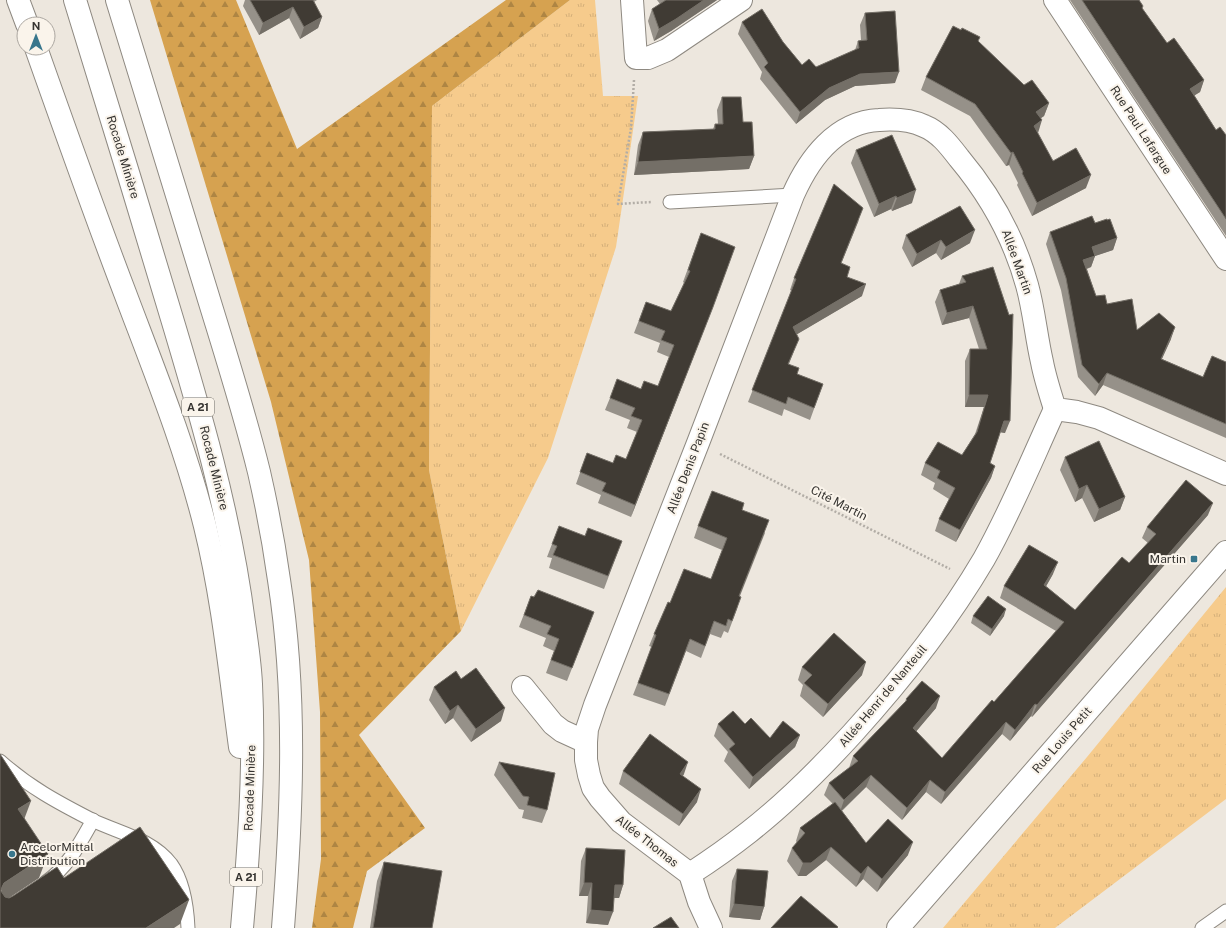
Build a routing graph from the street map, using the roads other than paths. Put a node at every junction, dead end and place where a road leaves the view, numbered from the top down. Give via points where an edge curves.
1 (18, 0) edge
2 (75, 0) edge
3 (117, 0) edge
4 (632, 0) edge
5 (741, 0) edge
6 (1055, 0) edge
7 (24, 16) edge
8 (39, 56) edge
9 (792, 195) junction
10 (670, 202) road end
11 (1226, 259) edge
12 (1055, 409) junction
13 (1226, 474) edge
14 (1226, 552) edge
15 (523, 687) dead end
16 (586, 742) junction
17 (0, 761) edge
18 (93, 820) junction
19 (250, 826) junction
20 (690, 874) junction
21 (33, 891) edge
22 (1226, 911) edge
23 (188, 928) edge
24 (242, 928) edge
25 (283, 928) edge
26 (711, 928) edge
27 (898, 928) edge
28 (1202, 928) edge

1 - 7 main road
2 - 19 main road, Rocade Minière / A 21 via 182,350 231,537 240,585 251,683
3 - 25 main road via 236,388 258,470 280,581 289,657 291,803
4 - 5 main road via 636,58 648,58 667,50
6 - 11 main road, Rue Paul Lafargue
8 - 19 main road via 168,409 198,500 221,604
9 - 10 lane
9 - 12 main road, Allée Martin via 806,168 824,145 863,122 894,119 923,125 936,133 980,183 1014,246 1032,303 1042,362
9 - 16 main road, Allée Denis Papin via 595,705 587,729
12 - 13 main road via 1099,418
12 - 20 main road, Allée Henri de Nanteuil via 996,536 971,580 908,670 823,764 775,810
14 - 27 main road, Rue Louis Petit
15 - 16 main road via 553,724
16 - 20 main road, Allée Thomas via 589,775 600,798 621,822
17 - 18 lane via 41,793
18 - 21 lane via 64,867
18 - 23 lane via 153,847 171,865 183,891
19 - 24 main road, Rocade Minière / A 21
20 - 26 main road, Allée Thomas
22 - 28 lane

